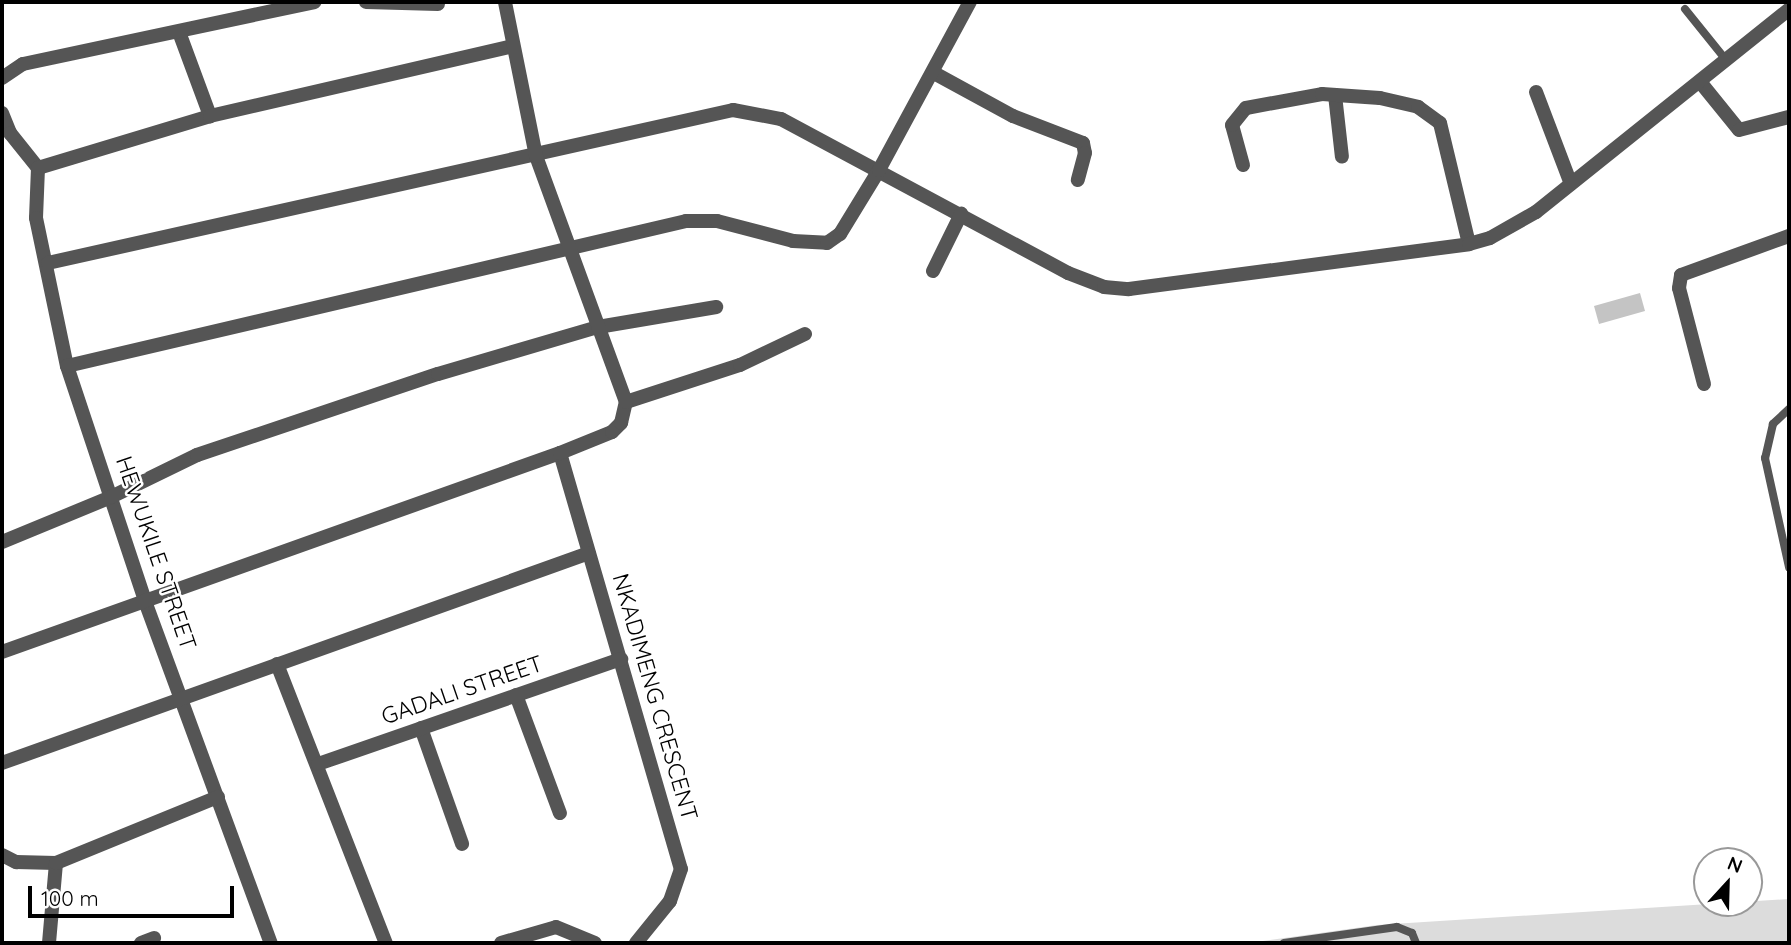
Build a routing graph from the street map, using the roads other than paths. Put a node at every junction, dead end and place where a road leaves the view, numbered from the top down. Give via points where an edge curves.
1 (314, 2) edge
2 (366, 2) edge
3 (505, 2) edge
4 (970, 2) edge
5 (438, 4) dead end
6 (1685, 9) dead end
7 (1789, 9) edge
8 (179, 32) junction
9 (513, 46) junction
10 (1727, 61) junction
11 (934, 73) junction
12 (2, 78) edge
13 (1701, 83) junction
14 (1536, 92) dead end
15 (1335, 94) junction
16 (2, 113) edge
17 (210, 116) junction
18 (1789, 117) edge
19 (536, 156) junction
20 (1342, 157) dead end
21 (1243, 165) dead end
22 (38, 168) junction
23 (879, 170) junction
24 (1078, 180) dead end
25 (1571, 184) junction
26 (961, 214) junction
27 (1789, 236) edge
28 (1469, 244) junction
29 (566, 248) junction
30 (47, 263) junction
31 (933, 271) dead end
32 (716, 307) dead end
33 (598, 327) junction
34 (805, 334) dead end
35 (67, 366) junction
36 (1704, 384) dead end
37 (626, 402) junction
38 (1789, 410) edge
39 (559, 453) junction
40 (111, 497) junction
41 (2, 542) edge
42 (589, 553) junction
43 (1789, 567) edge
44 (146, 604) junction
45 (2, 652) edge
46 (621, 659) junction
47 (277, 664) junction
48 (516, 695) junction
49 (183, 700) junction
50 (421, 728) junction
51 (2, 763) edge
52 (318, 764) junction
53 (218, 797) junction
54 (560, 813) dead end
55 (462, 844) dead end
56 (2, 855) edge
57 (56, 863) junction
58 (49, 943) edge
59 (271, 943) edge
60 (386, 943) edge
61 (501, 943) edge
62 (596, 943) edge
63 (636, 943) edge
64 (1284, 943) edge
65 (1416, 943) edge

1 - 8 street
2 - 5 street
3 - 9 street
4 - 11 street
6 - 10 lane
7 - 10 street
8 - 12 street via 23,64
8 - 17 street
9 - 17 street
9 - 19 street
10 - 13 street
11 - 23 street
11 - 24 street via 1013,116 1083,143
13 - 18 street via 1739,130
13 - 25 street
14 - 25 street
15 - 20 street
15 - 21 street via 1299,97 1239,112 1232,126
15 - 28 street via 1405,103 1438,119
16 - 22 street via 10,133
17 - 22 street
19 - 23 street via 733,110 781,119
19 - 29 street
19 - 30 street
22 - 30 street, HEWUKILE STREET via 36,218
23 - 26 street
23 - 29 street via 840,234 827,243 793,241 703,220
25 - 28 street via 1512,227
26 - 28 street via 1068,273 1119,289
26 - 31 street
27 - 36 street via 1681,275 1679,288
29 - 33 street
29 - 35 street
30 - 35 street, HEWUKILE STREET
32 - 33 street
33 - 37 street
33 - 40 street via 222,446
34 - 37 street via 740,365
35 - 40 street, HEWUKILE STREET
37 - 39 street via 625,416 612,432
38 - 43 lane via 1773,424 1765,458
39 - 42 street, NKADIMENG CRESCENT
39 - 44 street
40 - 41 street
40 - 44 street, HEWUKILE STREET
42 - 46 street, NKADIMENG CRESCENT
42 - 47 street
44 - 45 street
44 - 49 street, HEWUKILE STREET
46 - 48 street, GADALI STREET
46 - 63 street, NKADIMENG CRESCENT via 681,869 670,901
47 - 49 street
47 - 52 street
48 - 50 street, GADALI STREET
48 - 54 street
49 - 51 street
49 - 53 street, HEWUKILE STREET
50 - 52 street, GADALI STREET
50 - 55 street
52 - 60 street
53 - 57 street
53 - 59 street, HEWUKILE STREET
56 - 57 street via 16,862
57 - 58 street
61 - 62 street via 556,927
64 - 65 lane via 1397,928 1412,933

